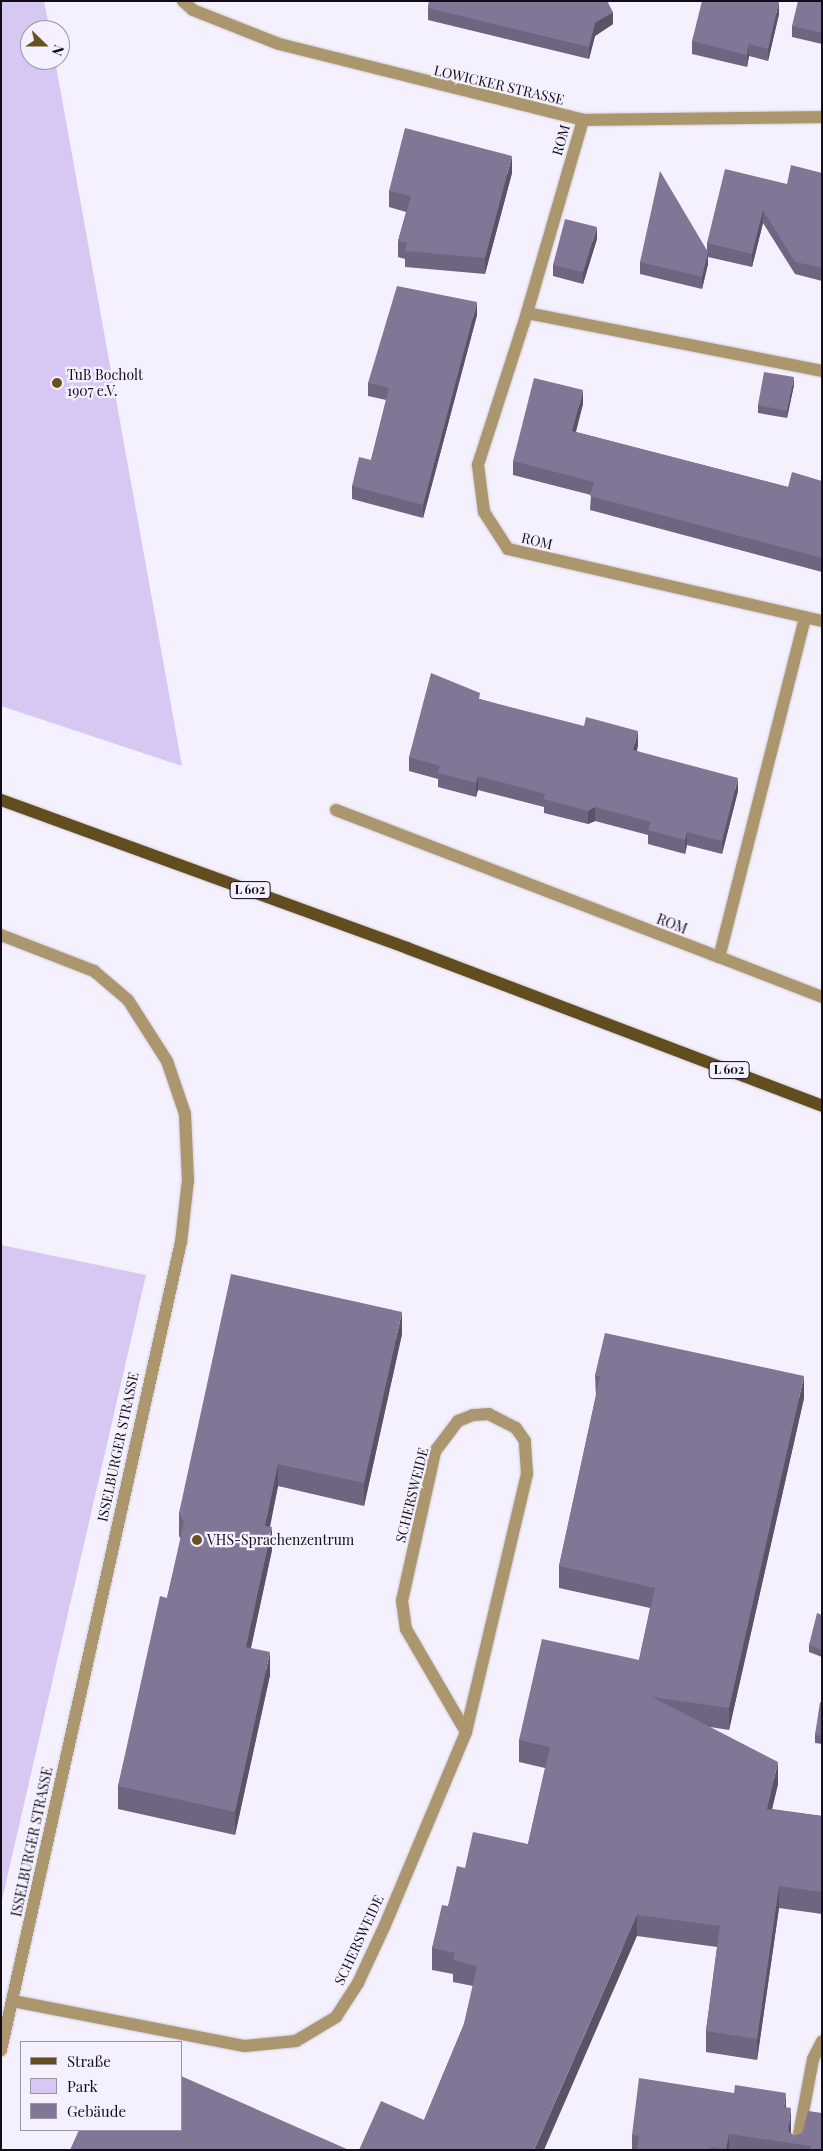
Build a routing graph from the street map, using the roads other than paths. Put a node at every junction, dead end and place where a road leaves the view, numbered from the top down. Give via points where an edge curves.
1 (184, 1) edge
2 (822, 117) edge
3 (583, 120) junction
4 (527, 313) junction
5 (822, 371) edge
6 (805, 618) junction
7 (822, 622) edge
8 (1, 800) edge
9 (336, 810) dead end
10 (1, 935) edge
11 (719, 957) junction
12 (822, 997) edge
13 (822, 1106) edge
14 (466, 1732) junction
15 (13, 2001) junction
16 (822, 2041) edge
17 (1, 2050) edge
18 (796, 2150) edge

1 - 3 street, LOWICKER STRASSE via 193,10 279,44
2 - 3 street, LOWICKER STRASSE
3 - 4 street, ROM
4 - 5 street
4 - 6 street, ROM via 478,465 484,512 508,549
6 - 7 street, ROM
6 - 11 street
8 - 13 main road, L 602 via 398,944
9 - 11 street, ROM
10 - 15 street, ISSELBURGER STRASSE via 94,970 128,1000 156,1040 185,1114 188,1180 181,1242
11 - 12 street, ROM
14 - 14 street, SCHERSWEIDE via 527,1473 525,1441 516,1428 488,1414 458,1421 435,1452 402,1601 406,1629
14 - 15 street, SCHERSWEIDE via 358,1983 336,2017 316,2031 296,2042 245,2046
15 - 17 street, ISSELBURGER STRASSE
16 - 18 street via 813,2059

